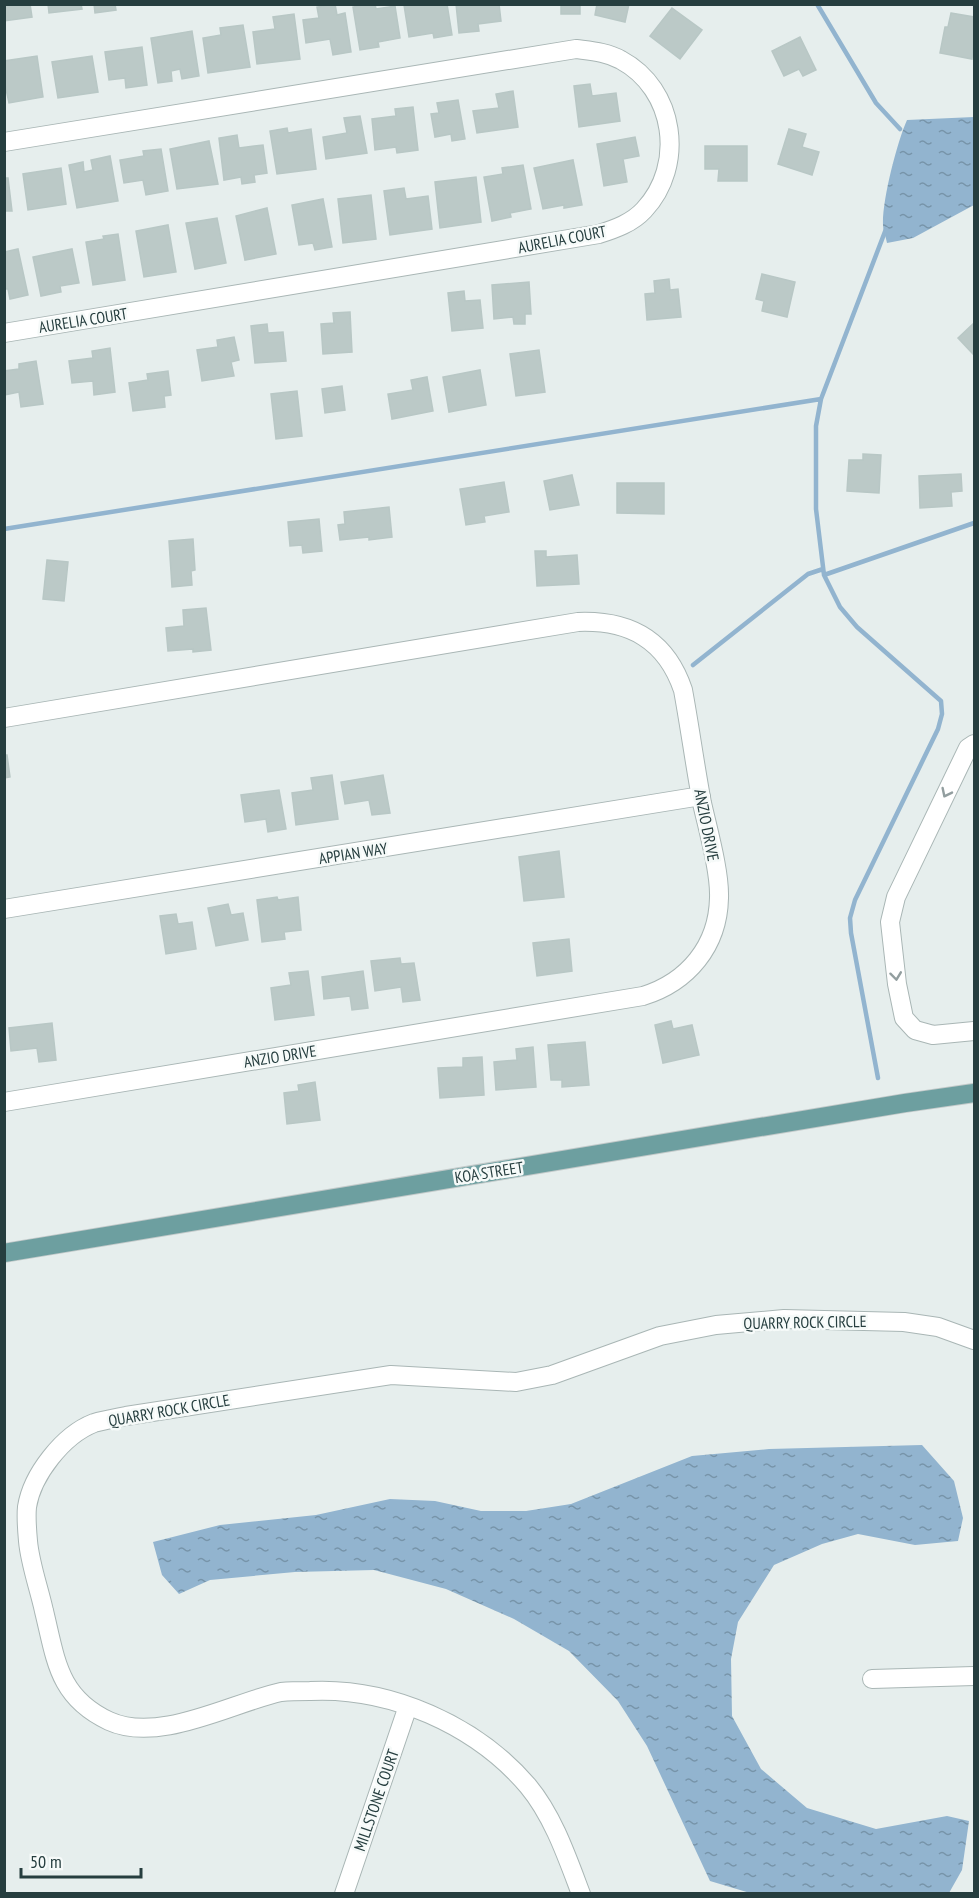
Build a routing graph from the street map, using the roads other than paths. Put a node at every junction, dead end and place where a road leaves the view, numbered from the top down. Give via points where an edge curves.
1 (4, 142) edge
2 (4, 333) edge
3 (4, 718) edge
4 (975, 744) edge
5 (701, 796) junction
6 (4, 909) edge
7 (975, 1031) edge
8 (975, 1094) edge
9 (4, 1102) edge
10 (4, 1253) edge
11 (975, 1340) edge
12 (975, 1676) edge
13 (872, 1678) dead end
14 (408, 1706) junction
15 (344, 1893) edge
16 (581, 1893) edge

1 - 2 street, AURELIA COURT via 576,49 610,55 635,70 658,96 670,135 666,170 649,204 627,223 599,234
3 - 5 street, ANZIO DRIVE via 567,624 605,622 634,630 659,648 674,668 683,690
4 -> 7 street via 968,748 901,886 890,922 904,1018 915,1030 933,1035
5 - 6 street, APPIAN WAY
5 - 9 street, ANZIO DRIVE via 718,886 716,923 699,960 656,992
8 - 10 main road, KOA STREET
11 - 14 street, QUARRY ROCK CIRCLE via 938,1327 870,1320 784,1319 716,1325 660,1336 552,1375 516,1382 391,1375 126,1416 92,1424 61,1444 38,1477 27,1507 28,1542 56,1663 66,1687 83,1705 110,1721 139,1728 166,1727 283,1692 371,1694
12 - 13 street
14 - 15 street, MILLSTONE COURT
14 - 16 street, QUARRY ROCK CIRCLE via 446,1722 490,1750 528,1786 553,1826

